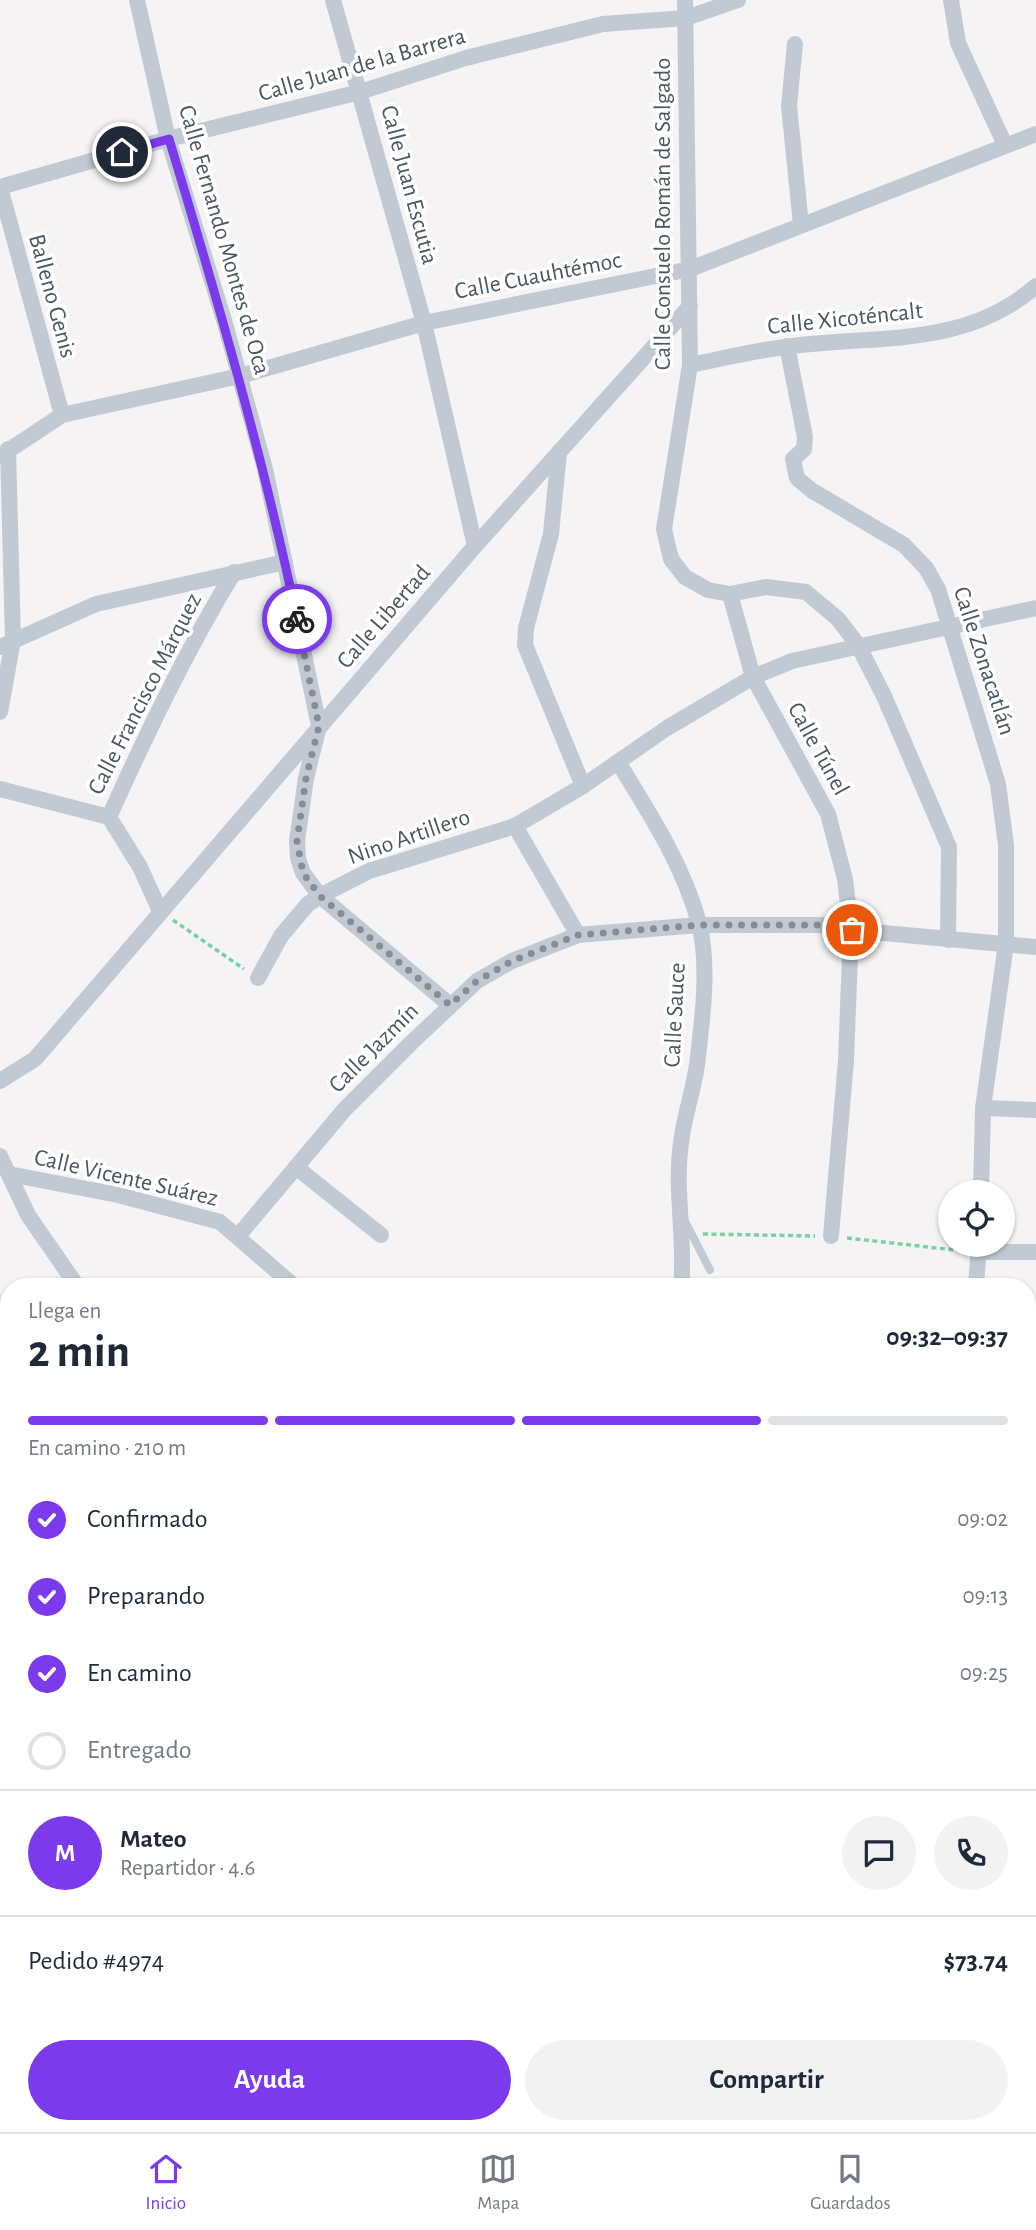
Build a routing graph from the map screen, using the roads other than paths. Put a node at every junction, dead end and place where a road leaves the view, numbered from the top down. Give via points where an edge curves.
1 (137, 0) edge
2 (333, 0) edge
3 (685, 0) edge
4 (738, 0) edge
5 (951, 0) edge
6 (686, 18) junction
7 (795, 44) dead end
8 (360, 92) junction
9 (1036, 134) edge
10 (169, 139) junction
11 (1005, 145) junction
12 (0, 187) edge
13 (801, 225) junction
14 (690, 269) junction
15 (1036, 286) edge
16 (690, 306) junction
17 (424, 323) junction
18 (787, 346) junction
19 (690, 365) junction
20 (240, 376) junction
21 (62, 415) junction
22 (4, 452) edge
23 (559, 452) junction
24 (475, 546) junction
25 (285, 562) junction
26 (234, 572) junction
27 (730, 593) junction
28 (1036, 608) edge
29 (950, 629) junction
30 (6, 643) edge
31 (858, 645) junction
32 (753, 677) junction
33 (0, 712) edge
34 (319, 726) junction
35 (618, 762) junction
36 (583, 786) junction
37 (0, 789) edge
38 (109, 817) junction
39 (515, 826) junction
40 (320, 896) junction
41 (160, 911) junction
42 (699, 925) junction
43 (852, 930) junction
44 (578, 935) junction
45 (948, 940) junction
46 (1006, 944) junction
47 (1036, 947) edge
48 (258, 978) road end
49 (450, 1005) junction
50 (0, 1081) edge
51 (983, 1108) junction
52 (1036, 1110) edge
53 (4, 1165) edge
54 (297, 1168) junction
55 (981, 1180) edge
56 (677, 1205) junction
57 (381, 1235) dead end
58 (237, 1236) junction
59 (831, 1237) dead end
60 (1015, 1251) edge
61 (1036, 1252) edge
62 (978, 1257) edge
63 (710, 1270) dead end
64 (71, 1278) edge
65 (285, 1278) edge
66 (681, 1278) edge
67 (977, 1278) edge

1 - 10 street, Calle Fernando Montes de Oca
2 - 8 street, Calle Juan Escutia
3 - 6 street, Calle Consuelo Román de Salgado
4 - 6 street, Calle Juan de la Barrera
5 - 11 street via 958,43
6 - 8 street, Calle Juan de la Barrera via 603,24 466,58
6 - 14 street, Calle Consuelo Román de Salgado
7 - 13 street via 789,106
8 - 10 street, Calle Juan de la Barrera
8 - 17 street, Calle Juan Escutia
9 - 11 street, Calle Cuauhtémoc
10 - 12 street, Calle Juan de la Barrera
10 - 20 street, Calle Fernando Montes de Oca
11 - 13 street, Calle Cuauhtémoc
12 - 21 street, Balleno Genis
13 - 14 street, Calle Cuauhtémoc
14 - 16 street, Calle Consuelo Román de Salgado
14 - 17 street, Calle Cuauhtémoc
15 - 18 street, Calle Xicoténcalt via 1017,303 953,329 895,340
16 - 19 street, Calle Consuelo Román de Salgado
16 - 23 street, Calle Libertad
17 - 20 street, Calle Cuauhtémoc
17 - 24 street, Calle Juan Escutia
18 - 19 street, Calle Xicoténcalt
18 - 29 street, Calle Zonacatlán via 806,437 804,449 793,459 797,478 904,545 938,589
19 - 27 street, Calle Consuelo Román de Salgado via 664,529 671,559 685,577 708,590
20 - 21 street, Calle Cuauhtémoc
20 - 25 street, Calle Fernando Montes de Oca
21 - 22 street, Calle Cuauhtémoc
22 - 30 street
23 - 24 street, Calle Libertad
23 - 36 street via 551,534 525,645
24 - 34 street, Calle Libertad
25 - 26 street
25 - 34 street, Calle Fernando Montes de Oca
26 - 30 street via 96,604
26 - 38 street, Calle Francisco Márquez via 163,697
27 - 31 street, Calle Consuelo Román de Salgado via 766,587 806,592 838,619
27 - 32 street, Calle Túnel
28 - 29 street, Nino Artillero
29 - 31 street, Nino Artillero
29 - 46 street, Calle Zonacatlán via 998,784 1006,845
30 - 33 street
31 - 32 street, Nino Artillero via 792,661
31 - 45 street, Calle Consuelo Román de Salgado via 949,847
32 - 35 street, Nino Artillero via 667,727
32 - 43 street, Calle Túnel via 828,814
34 - 40 street, Calle Fernando Montes de Oca via 297,841 303,873
34 - 41 street, Calle Libertad
35 - 36 street, Nino Artillero
35 - 42 street, Calle Sauce via 657,825
36 - 39 street, Nino Artillero
37 - 38 street
38 - 41 street, Calle Francisco Márquez
39 - 40 street, Nino Artillero via 369,871
39 - 44 street
40 - 48 street, Nino Artillero via 281,936
40 - 49 street, Calle Fernando Montes de Oca
41 - 50 street, Calle Libertad via 35,1059
42 - 43 street, Calle Jazmín via 833,925
42 - 44 street, Calle Jazmín
42 - 56 street, Calle Sauce via 704,984 696,1067 681,1143
43 - 45 street, Calle Jazmín
43 - 59 street, Calle Túnel
44 - 49 street, Calle Jazmín via 512,961 477,981
45 - 46 street, Calle Jazmín
46 - 47 street, Calle Jazmín
46 - 51 street, Calle Zonacatlán
49 - 54 street, Calle Jazmín via 345,1109
51 - 52 street
51 - 55 street, Calle Zonacatlán
53 - 58 street, Calle Vicente Suárez via 220,1222
53 - 64 street via 28,1215
54 - 57 street
54 - 58 street, Calle Jazmín
56 - 63 lane
56 - 66 street, Calle Sauce
58 - 65 street, Calle Vicente Suárez
60 - 61 street
62 - 67 street

